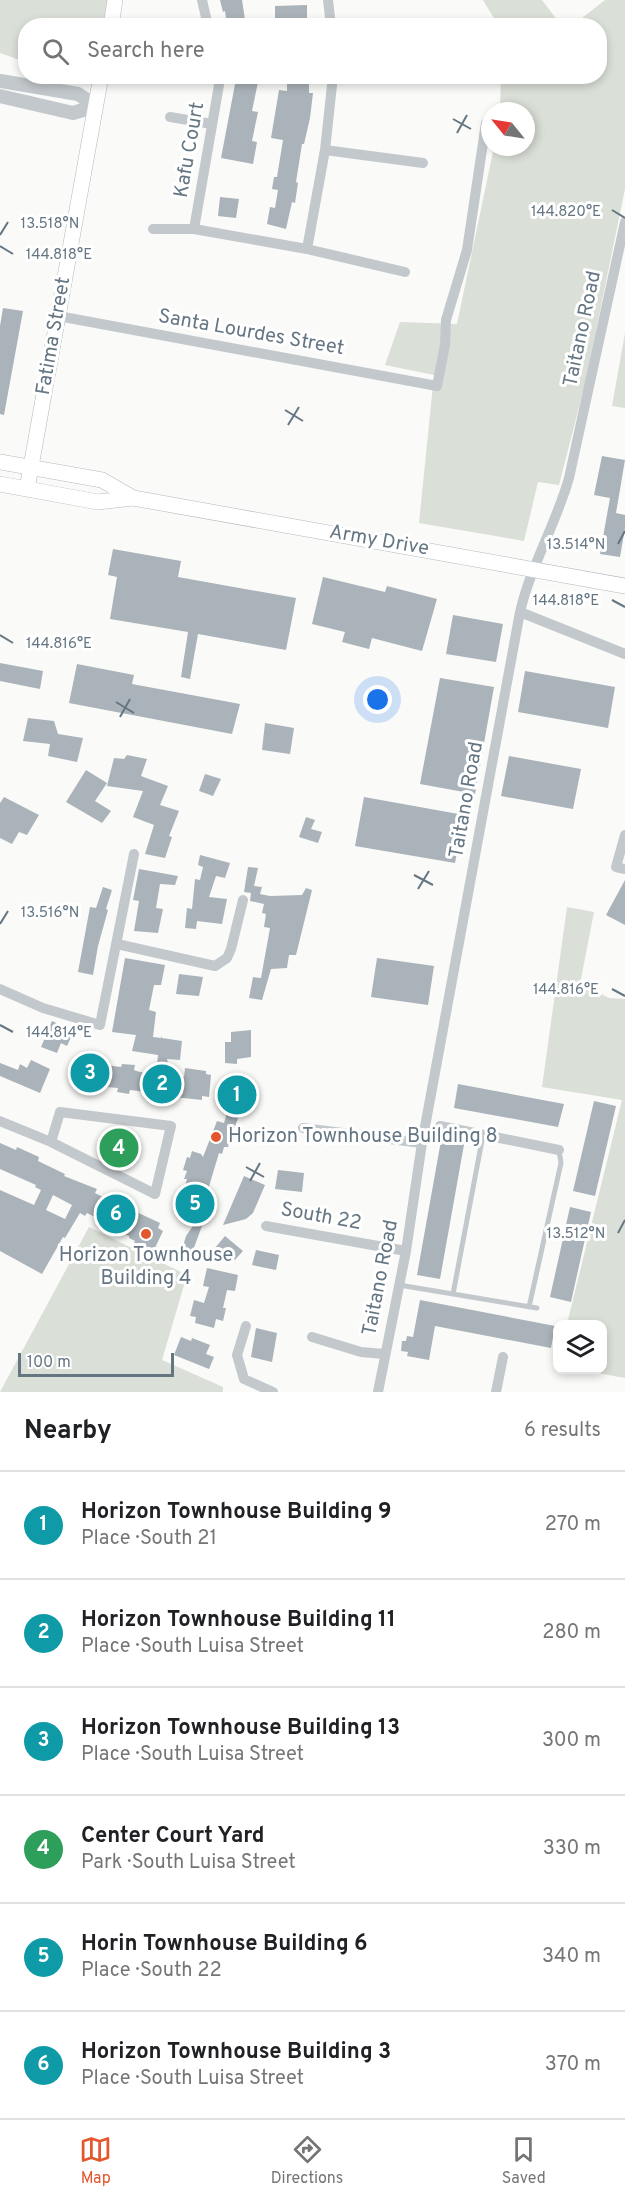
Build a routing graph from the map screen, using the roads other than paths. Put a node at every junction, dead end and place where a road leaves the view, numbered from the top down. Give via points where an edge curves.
1 (115, 0) edge
2 (202, 0) edge
3 (328, 0) edge
4 (112, 18) edge
5 (206, 18) edge
6 (330, 18) edge
7 (0, 81) edge
8 (100, 84) edge
9 (219, 84) edge
10 (332, 84) edge
11 (0, 96) edge
12 (96, 106) junction
13 (170, 117) dead end
14 (212, 124) junction
15 (325, 150) junction
16 (481, 156) edge
17 (423, 163) dead end
18 (625, 222) edge
19 (153, 229) dead end
20 (194, 229) junction
21 (307, 249) junction
22 (405, 272) dead end
23 (58, 316) junction
24 (0, 462) edge
25 (31, 468) junction
26 (0, 484) edge
27 (27, 489) junction
28 (133, 498) junction
29 (533, 569) junction
30 (625, 586) edge
31 (520, 612) junction
32 (625, 654) edge
33 (625, 835) edge
34 (134, 854) dead end
35 (625, 869) edge
36 (243, 900) dead end
37 (117, 944) junction
38 (0, 989) edge
39 (0, 1121) edge
40 (440, 1126) dead end
41 (303, 1128) dead end
42 (483, 1134) junction
43 (54, 1143) junction
44 (422, 1143) junction
45 (560, 1150) joint
46 (266, 1226) dead end
47 (405, 1251) junction
48 (399, 1285) junction
49 (453, 1294) junction
50 (529, 1307) junction
51 (537, 1308) dead end
52 (246, 1326) dead end
53 (312, 1337) dead end
54 (384, 1354) junction
55 (503, 1357) dead end
56 (273, 1392) edge
57 (378, 1392) edge
58 (496, 1392) edge

1 - 4 main road
2 - 5 street
3 - 6 street
7 - 12 street via 78,94
8 - 12 main road, Fatima Street
9 - 14 street, Kafu Court
10 - 15 street
11 - 12 street via 73,113
12 - 23 main road, Fatima Street
13 - 14 street
14 - 20 street, Kafu Court
15 - 17 street
15 - 21 street
16 - 23 street, Santa Lourdes Street via 467,250 446,320 437,386
18 - 29 street, Taitano Road via 569,478
19 - 20 street
20 - 21 street
21 - 22 street
23 - 25 main road, Fatima Street
24 - 25 main road, Army Drive
25 - 27 main road, Fatima Street
25 - 28 main road, Army Drive via 102,480
26 - 27 main road, Army Drive
27 - 28 main road, Army Drive via 98,502
28 - 29 main road, Army Drive
29 - 30 main road, Army Drive
29 - 31 street, Taitano Road
31 - 32 street
31 - 44 street, Taitano Road
33 - 35 street via 616,867
34 - 37 street
36 - 37 street via 231,949 227,958 214,966
37 - 38 street via 100,1025 43,1008
39 - 43 street
40 - 42 street
41 - 44 street
42 - 45 street
42 - 49 lane
43 - 43 street via 155,1194 171,1126 60,1112
44 - 47 street, Taitano Road
45 - 50 lane via 561,1163
46 - 47 street, South 22
47 - 48 street, Taitano Road
48 - 49 lane
48 - 54 street, Taitano Road
49 - 50 lane
50 - 51 lane
52 - 56 street via 237,1355 244,1379
53 - 54 street via 361,1352
54 - 57 street, Taitano Road
55 - 58 street

